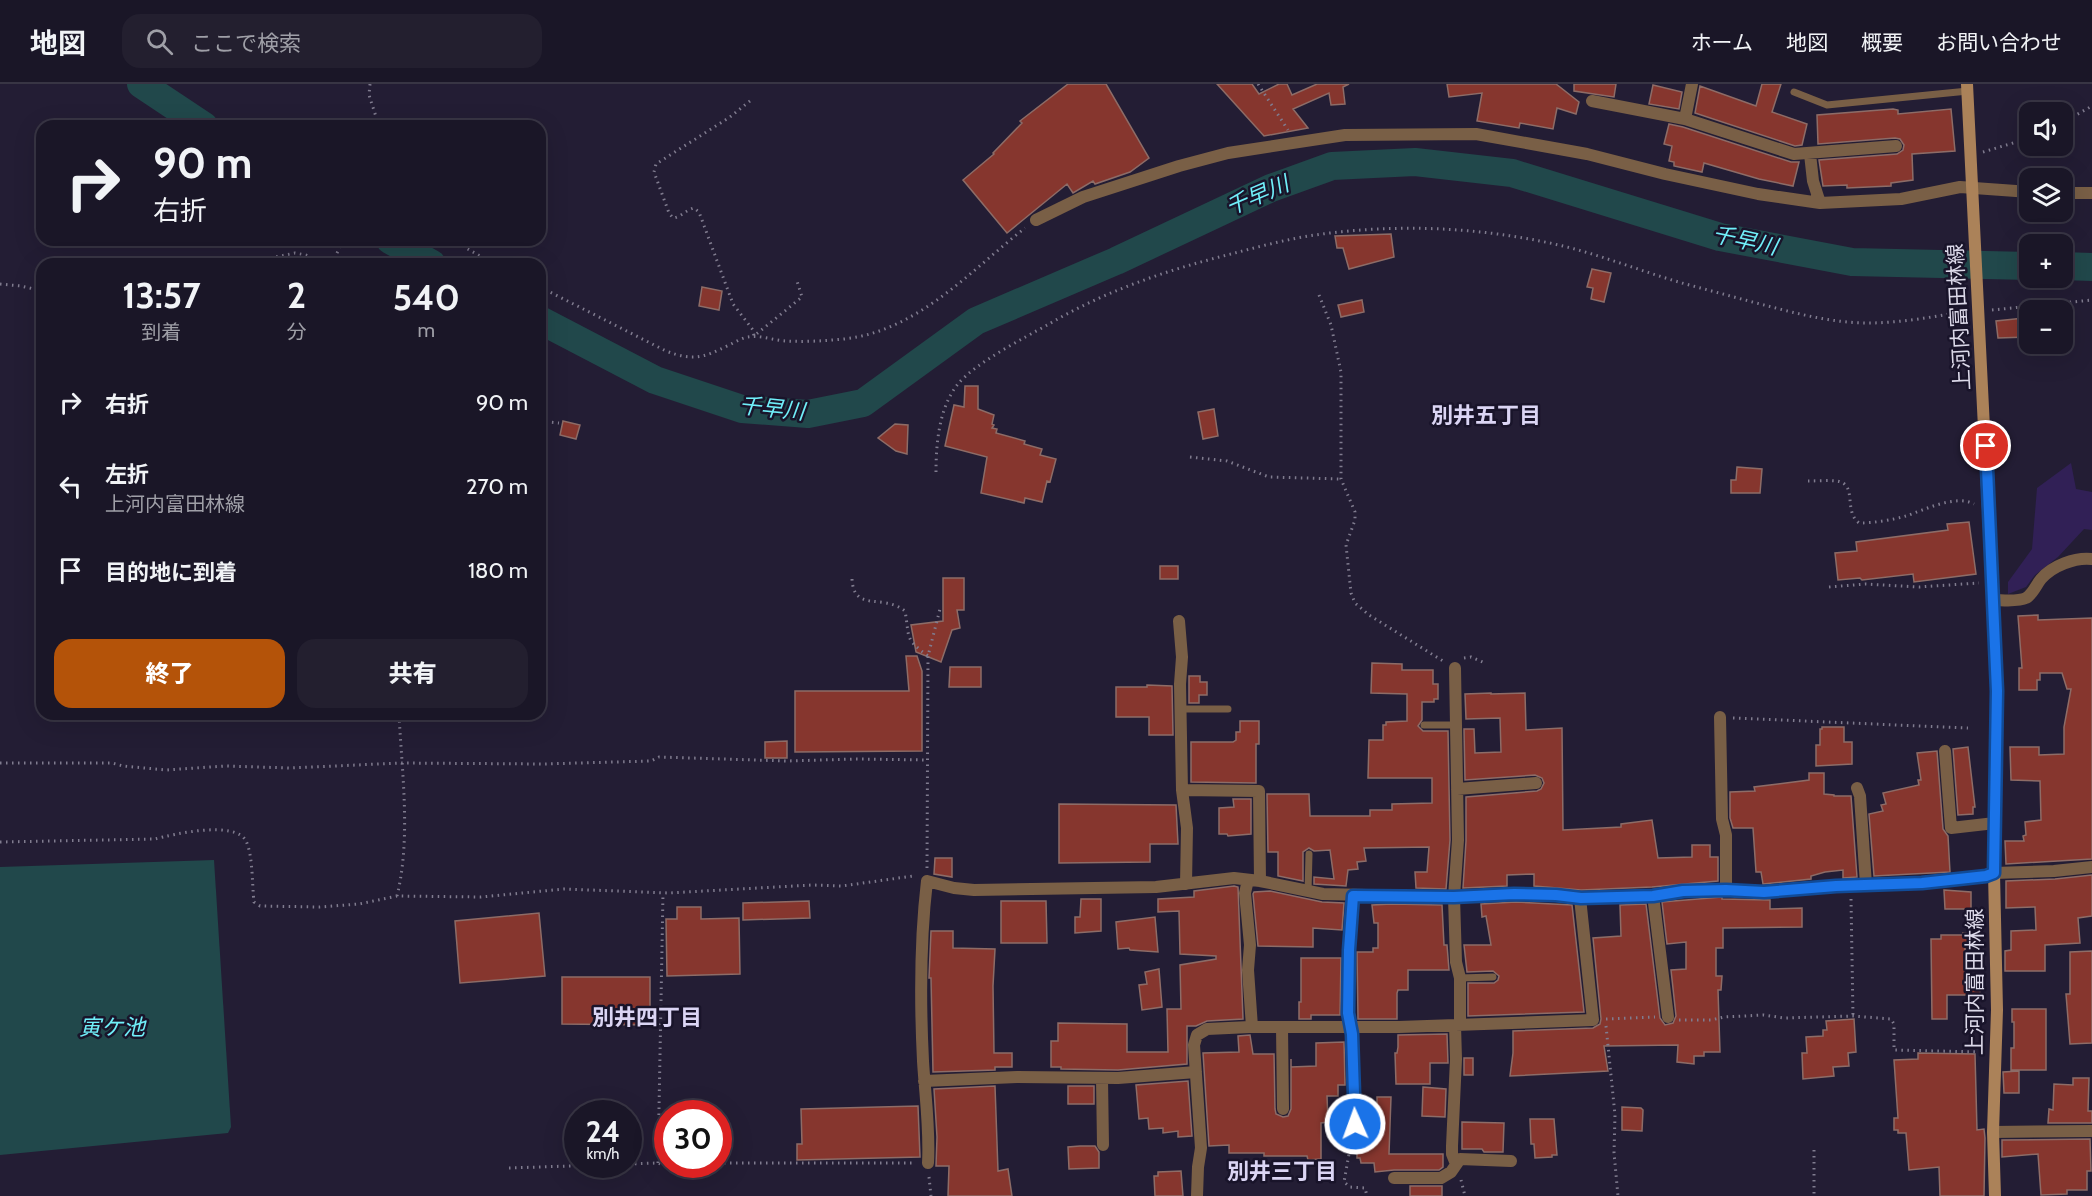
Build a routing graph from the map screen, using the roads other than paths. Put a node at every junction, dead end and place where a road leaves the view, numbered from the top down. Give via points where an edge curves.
1 (1692, 84) edge
2 (1967, 88) edge
3 (1794, 92) dead end
4 (1592, 101) dead end
5 (1685, 119) junction
6 (1896, 146) dead end
7 (1810, 154) junction
8 (2019, 192) edge
9 (1972, 193) junction
10 (2073, 193) edge
11 (2092, 193) edge
12 (1820, 203) junction
13 (1036, 220) road end
14 (2092, 559) edge
15 (1993, 600) junction
16 (1179, 621) dead end
17 (1455, 668) road end
18 (1181, 709) junction
19 (1228, 709) dead end
20 (1719, 717) road end
21 (1424, 724) dead end
22 (1456, 724) junction
23 (1945, 751) dead end
24 (1536, 783) dead end
25 (1857, 788) dead end
26 (1457, 789) junction
27 (1182, 790) junction
28 (1995, 823) junction
29 (1309, 854) dead end
30 (2092, 867) edge
31 (1994, 873) junction
32 (1254, 880) junction
33 (1186, 884) junction
34 (1866, 885) junction
35 (1726, 890) junction
36 (1308, 892) junction
37 (1353, 896) junction
38 (1653, 896) junction
39 (1454, 897) junction
40 (1580, 898) junction
41 (1493, 977) dead end
42 (1460, 978) junction
43 (1668, 1017) road end
44 (1458, 1025) junction
45 (1350, 1026) junction
46 (1252, 1027) junction
47 (1282, 1027) junction
48 (1196, 1072) junction
49 (1102, 1079) junction
50 (924, 1081) junction
51 (1283, 1109) dead end
52 (1355, 1124) road end
53 (2092, 1131) edge
54 (1993, 1132) junction
55 (1103, 1145) dead end
56 (1511, 1161) dead end
57 (928, 1163) road end
58 (1456, 1164) junction
59 (1394, 1178) dead end
60 (1197, 1196) edge
61 (1995, 1196) edge

1 - 5 street
2 - 3 lane via 1827,105
2 - 9 main road, 上河内富田林線
4 - 5 street
5 - 7 street via 1794,154
6 - 7 street
7 - 12 street
8 - 9 street
9 - 12 street via 1960,187 1901,199
9 - 15 main road, 上河内富田林線
10 - 11 street
12 - 13 street via 1758,194 1587,154 1476,134 1345,135 1228,153 1131,180
14 - 15 street via 2066,562 2042,577 2025,599
15 - 28 main road, 上河内富田林線 via 1997,691
16 - 18 street
17 - 22 street
18 - 19 lane
18 - 27 street
20 - 35 street
21 - 22 lane
22 - 26 street
23 - 28 street via 1952,828
24 - 26 street
25 - 34 street
26 - 39 street
27 - 32 street via 1259,791
27 - 33 street via 1187,828
28 - 31 main road, 上河内富田林線
29 - 36 lane
30 - 31 street
31 - 34 street via 1922,883
31 - 54 main road, 上河内富田林線
32 - 33 street via 1234,878
32 - 36 street
32 - 46 street via 1245,893
33 - 50 street via 974,890 927,881 922,919
34 - 35 street via 1764,892
35 - 38 street
36 - 37 street
37 - 39 street
37 - 45 street
38 - 40 street
38 - 43 street
39 - 40 street via 1514,894
39 - 42 street
40 - 44 street via 1599,1020
41 - 42 lane
42 - 44 street
44 - 45 street
44 - 58 street via 1452,1146
45 - 47 street
45 - 52 street
46 - 47 street
46 - 48 street via 1207,1029 1197,1035
47 - 51 street
48 - 49 street
48 - 60 street via 1201,1148
49 - 50 street
49 - 55 street
50 - 57 street
53 - 54 street
54 - 61 main road, 上河内富田林線
56 - 58 street via 1460,1159
58 - 59 street via 1441,1178

